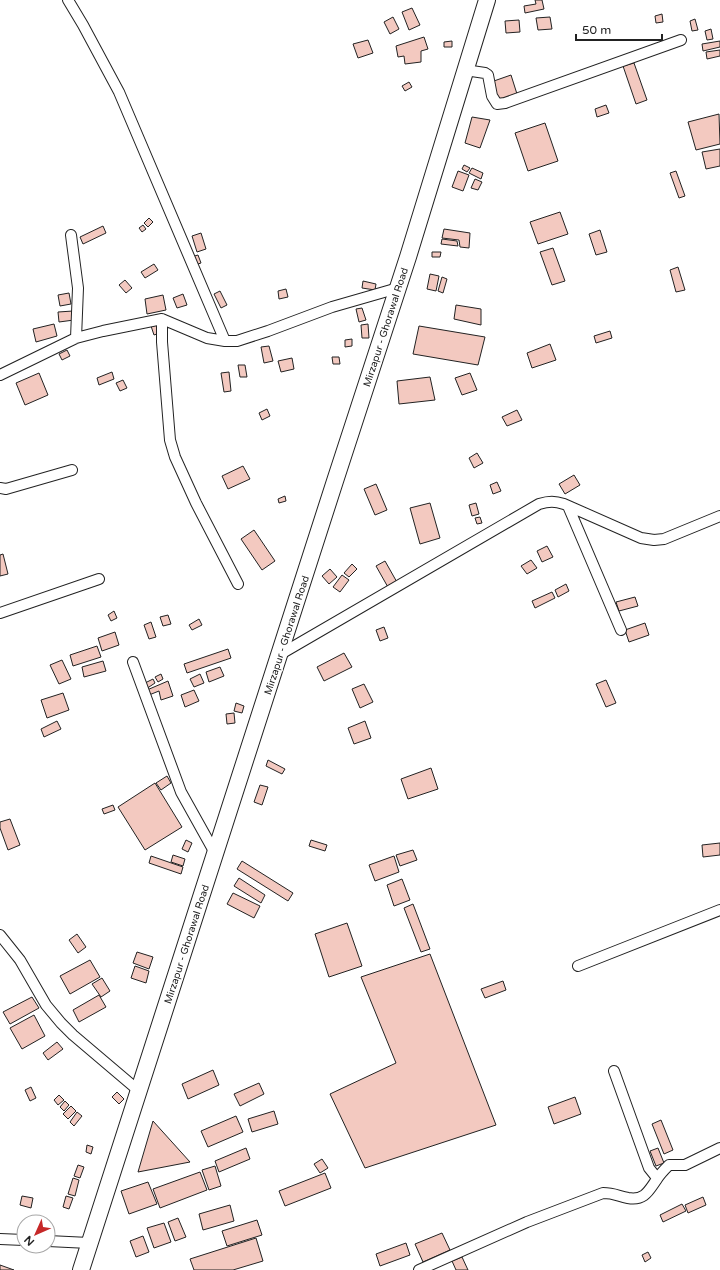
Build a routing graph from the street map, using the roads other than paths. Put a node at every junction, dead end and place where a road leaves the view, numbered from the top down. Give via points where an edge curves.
1 (68, 0) edge
2 (487, 0) edge
3 (681, 40) dead end
4 (465, 70) junction
5 (71, 236) dead end
6 (398, 288) junction
7 (162, 319) junction
8 (76, 338) junction
9 (225, 341) junction
10 (0, 375) edge
11 (72, 470) dead end
12 (0, 488) edge
13 (568, 506) junction
14 (720, 516) edge
15 (100, 579) dead end
16 (238, 584) dead end
17 (0, 613) edge
18 (621, 630) dead end
19 (279, 655) junction
20 (133, 662) dead end
21 (215, 853) junction
22 (720, 910) edge
23 (0, 935) edge
24 (578, 966) dead end
25 (614, 1071) dead end
26 (139, 1091) junction
27 (720, 1148) edge
28 (657, 1178) junction
29 (0, 1239) edge
30 (16, 1240) edge
31 (56, 1241) edge
32 (89, 1243) junction
33 (81, 1270) edge
34 (419, 1270) edge

1 - 9 street via 119,92
2 - 4 main road, Mirzapur - Ghorawal Road
3 - 4 street via 497,104 492,96 488,75
4 - 6 main road, Mirzapur - Ghorawal Road
5 - 8 street via 78,288
6 - 9 street via 332,307 237,341
6 - 19 main road, Mirzapur - Ghorawal Road
7 - 8 street
7 - 9 street via 207,338
7 - 16 street via 170,440 196,503
8 - 10 street
11 - 12 street via 6,489
13 - 14 street via 641,538 654,540 664,539
13 - 18 street
13 - 19 street via 556,501 539,504
15 - 17 street
19 - 21 main road, Mirzapur - Ghorawal Road
20 - 21 street via 181,792
21 - 26 main road, Mirzapur - Ghorawal Road
22 - 24 street
23 - 26 street via 20,960 46,1005 62,1023
25 - 28 street via 649,1168
26 - 32 main road, Mirzapur - Ghorawal Road
27 - 28 street via 685,1165 669,1165
28 - 34 street via 644,1195 628,1198 603,1193 527,1222
29 - 30 street
31 - 32 street
32 - 33 main road, Mirzapur - Ghorawal Road

